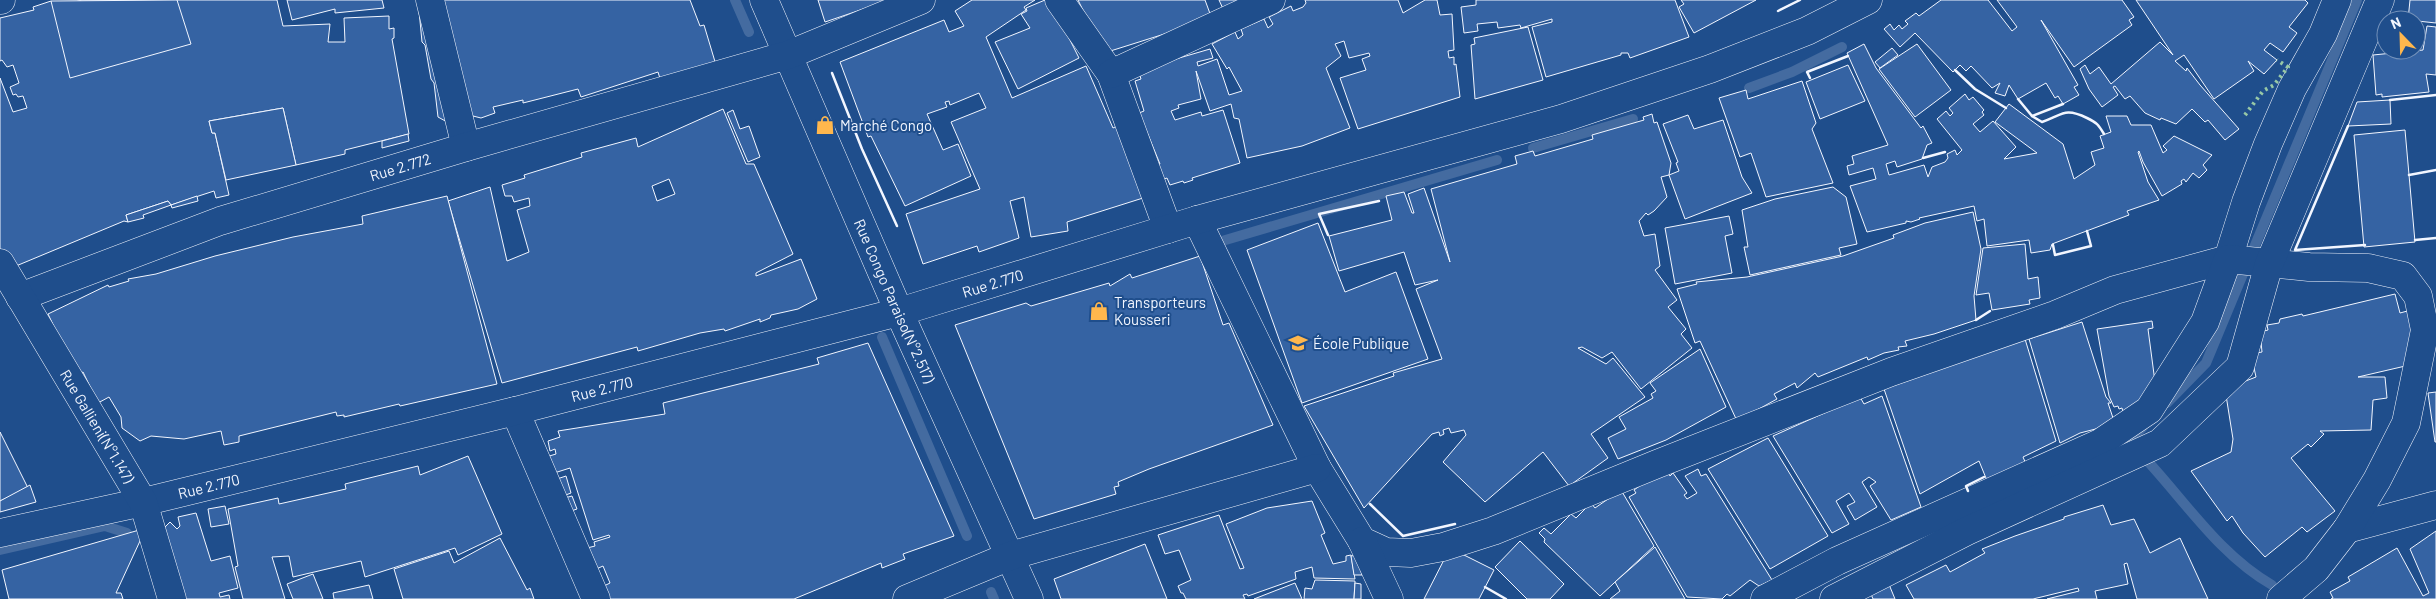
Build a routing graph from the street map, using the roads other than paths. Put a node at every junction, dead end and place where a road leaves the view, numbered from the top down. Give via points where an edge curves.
1 (430, 0) edge
2 (764, 0) edge
3 (921, 0) edge
4 (1059, 0) edge
5 (1271, 0) edge
6 (1868, 0) edge
7 (2338, 0) edge
8 (2380, 0) edge
9 (788, 55) junction
10 (1111, 74) junction
11 (466, 147) junction
12 (1197, 220) junction
13 (1168, 230) junction
14 (2228, 260) junction
15 (0, 263) edge
16 (2269, 264) junction
17 (20, 297) junction
18 (899, 312) junction
19 (515, 411) junction
20 (1317, 468) junction
21 (143, 502) junction
22 (2436, 505) edge
23 (2347, 529) junction
24 (0, 533) edge
25 (1362, 541) junction
26 (1010, 556) junction
27 (172, 599) edge
28 (596, 599) edge
29 (906, 599) edge
30 (1029, 599) edge
31 (1389, 599) edge
32 (1765, 599) edge
33 (1834, 599) edge
34 (2282, 599) edge

1 - 11 street
2 - 9 street, Rue Congo Paraiso(N°2.517)
3 - 9 street, Rue 2.772
4 - 10 street
5 - 10 street
6 - 12 street, Rue 2.770 via 1807,31 1719,66 1560,119
7 - 14 street via 2268,144
8 - 16 street
9 - 11 street, Rue 2.772
9 - 18 street, Rue Congo Paraiso(N°2.517)
10 - 13 street
11 - 17 street, Rue 2.772 via 220,221
12 - 13 street, Rue 2.770
12 - 20 street
13 - 18 street, Rue 2.770
14 - 16 street
14 - 25 street via 2115,290 2055,315 1891,372 1460,542 1411,553 1386,552
14 - 32 street via 2204,322 2149,410 2100,443 1837,561
15 - 17 street, Rue Gallieni(N°1.147)
16 - 23 street via 2368,268 2402,276 2418,296 2425,330 2406,423
16 - 33 street via 2240,367 2160,443 1966,531
17 - 21 street, Rue Gallieni(N°1.147)
18 - 19 street, Rue 2.770
18 - 26 street, Rue Congo Paraiso(N°2.517)
19 - 21 street, Rue 2.770
19 - 28 street
20 - 25 street
20 - 26 street
21 - 24 street, Rue 2.770
21 - 27 street, Rue Gallieni(N°1.147)
22 - 23 street
23 - 34 street via 2316,569
25 - 31 street
26 - 29 street
26 - 30 street, Rue Congo Paraiso(N°2.517)

